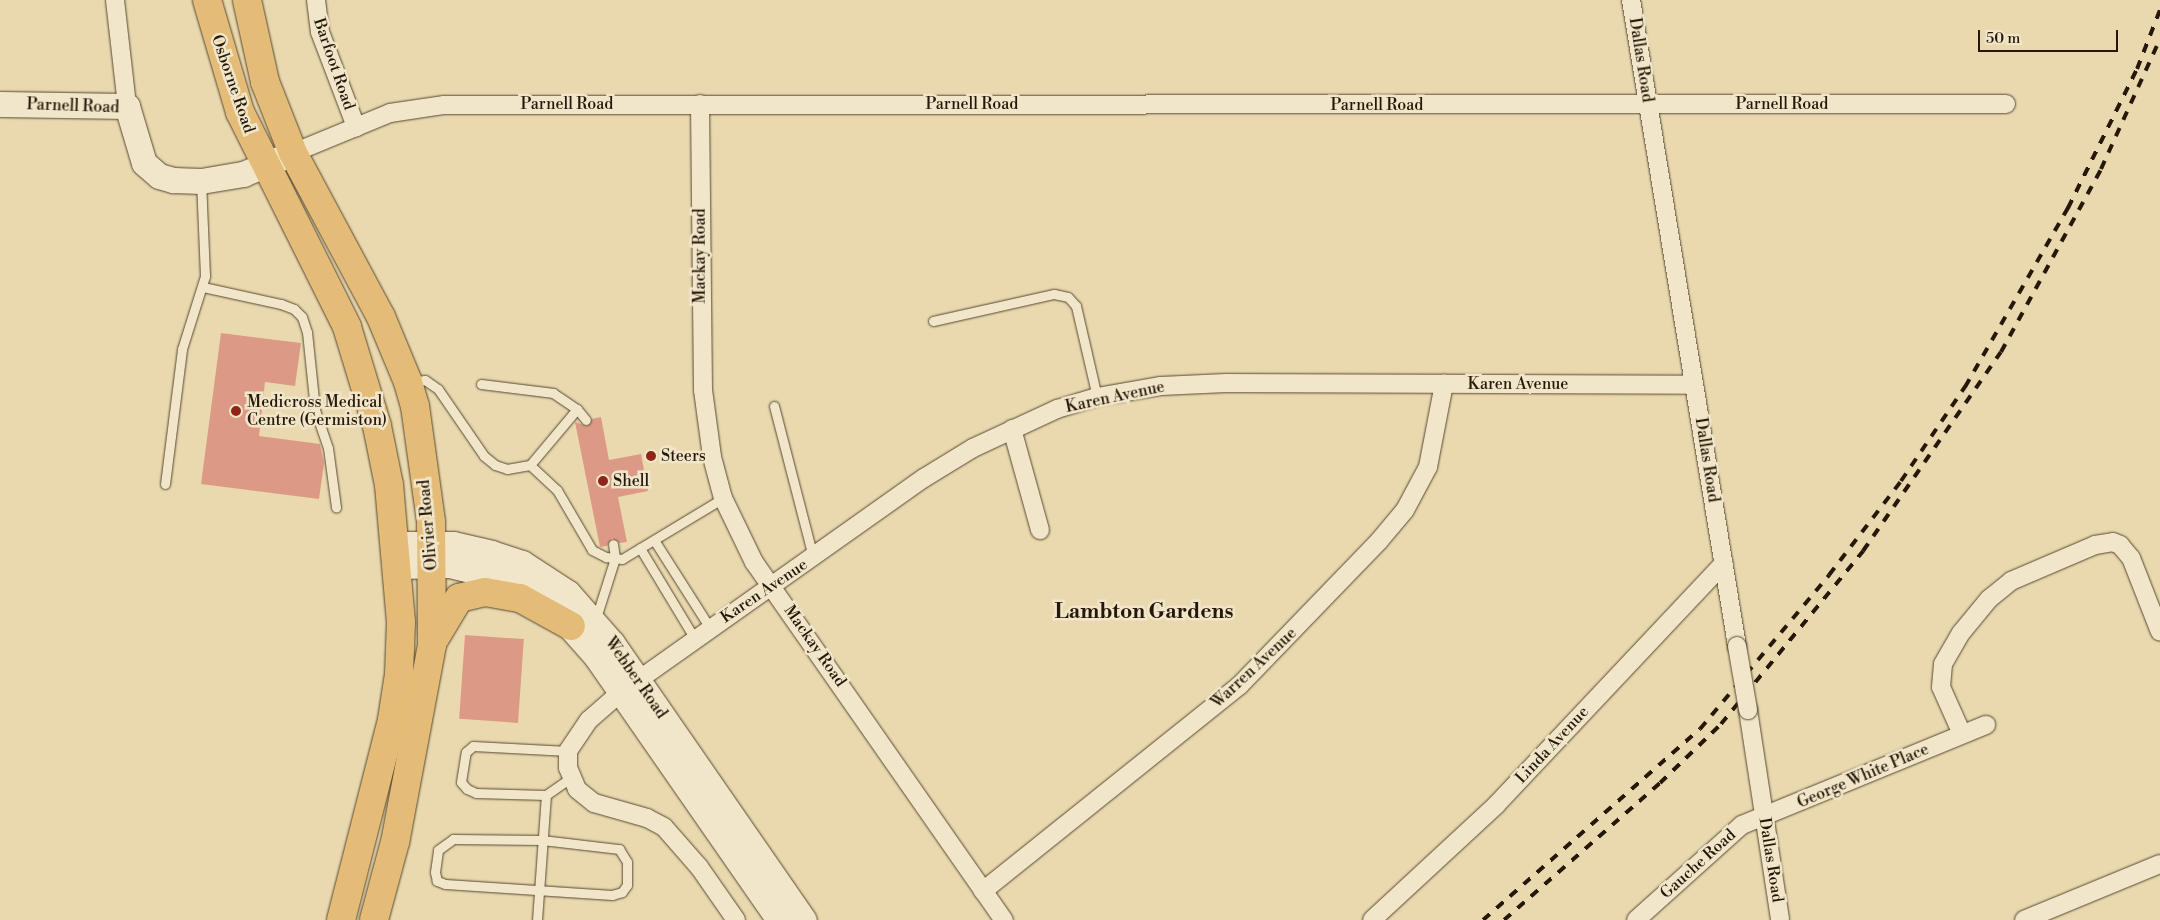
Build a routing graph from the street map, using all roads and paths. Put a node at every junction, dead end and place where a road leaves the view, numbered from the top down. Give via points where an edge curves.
1 (114, 0) edge
2 (206, 0) edge
3 (248, 0) edge
4 (316, 0) edge
5 (1631, 0) edge
6 (0, 104) edge
7 (700, 104) junction
8 (1648, 104) junction
9 (2006, 104) dead end
10 (127, 106) junction
11 (356, 127) junction
12 (293, 153) junction
13 (264, 166) junction
14 (201, 181) junction
15 (203, 287) junction
16 (933, 321) dead end
17 (408, 382) junction
18 (481, 384) dead end
19 (1444, 384) junction
20 (1694, 385) junction
21 (1097, 397) junction
22 (774, 406) dead end
23 (577, 409) junction
24 (586, 420) dead end
25 (1012, 428) junction
26 (530, 465) junction
27 (165, 484) dead end
28 (723, 498) junction
29 (336, 507) dead end
30 (1040, 530) dead end
31 (654, 540) junction
32 (614, 544) dead end
33 (640, 548) junction
34 (396, 555) junction
35 (433, 555) junction
36 (813, 557) junction
37 (615, 558) junction
38 (1724, 563) junction
39 (773, 585) junction
40 (583, 624) junction
41 (710, 628) junction
42 (2160, 632) edge
43 (695, 638) junction
44 (432, 645) junction
45 (628, 686) junction
46 (1986, 725) dead end
47 (1962, 734) junction
48 (568, 751) junction
49 (570, 778) junction
50 (546, 795) junction
51 (1764, 817) junction
52 (542, 840) junction
53 (2160, 864) edge
54 (539, 889) junction
55 (983, 890) junction
56 (341, 920) edge
57 (374, 920) edge
58 (537, 920) edge
59 (736, 920) edge
60 (779, 920) edge
61 (804, 920) edge
62 (1004, 920) edge
63 (1372, 920) edge
64 (1636, 920) edge
65 (1780, 920) edge
66 (2024, 920) edge

1 - 10 street
2 - 13 main road, Osborne Road via 240,112
3 - 12 main road, Osborne Road via 264,82
4 - 11 street, Barfoot Road via 320,32
5 - 8 street, Dallas Road
6 - 10 main road, Parnell Road
7 - 8 street, Parnell Road
7 - 11 street, Parnell Road via 424,105 390,113
7 - 28 street, Mackay Road via 703,390 709,439
8 - 9 street, Parnell Road
8 - 20 street, Dallas Road
10 - 14 main road, Parnell Road via 137,146 150,170 173,180
11 - 12 street, Parnell Road
12 - 13 main road, Parnell Road
12 - 17 main road, Olivier Road via 381,317
13 - 14 main road, Parnell Road via 244,174
13 - 34 main road via 335,300 361,366 389,485
14 - 15 lane
15 - 27 lane via 182,350
15 - 29 lane via 294,308 302,318 307,332 315,410 328,448
16 - 21 lane via 1054,294 1068,297 1076,306
17 - 26 lane via 425,380 438,389 484,456 495,465 507,469
17 - 35 main road, Olivier Road via 415,406
18 - 23 lane via 546,391
19 - 20 street, Karen Avenue
19 - 21 street, Karen Avenue via 1189,384
19 - 55 street, Warren Avenue via 1428,467 1405,510 1379,541 1239,686
20 - 38 street, Dallas Road
21 - 25 street, Karen Avenue via 1056,409
22 - 36 lane
23 - 24 lane
23 - 26 lane
25 - 30 street
25 - 36 street, Karen Avenue via 924,478
26 - 37 lane via 557,490 592,550
28 - 31 lane
28 - 39 street, Mackay Road via 738,535
31 - 33 lane
31 - 41 lane
32 - 37 lane
33 - 37 lane via 622,559
33 - 43 lane
34 - 35 main road, Webber Road
34 - 56 main road via 400,639 392,720
35 - 40 main road, Webber Road via 450,565 516,584
35 - 44 main road, Olivier Road
36 - 39 street, Karen Avenue
37 - 40 lane
38 - 51 street, Dallas Road, bridge
38 - 63 street, Linda Avenue via 1489,812
39 - 41 street, Karen Avenue
39 - 55 street, Mackay Road
40 - 44 main road via 520,598 485,592 459,598 452,605
40 - 45 main road, Webber Road
41 - 43 street, Karen Avenue
42 - 47 street via 2131,558 2126,549 2113,542 2095,545 2011,581 1989,599 1943,664 1941,687
43 - 45 street, Karen Avenue
44 - 57 main road, Olivier Road via 395,842
45 - 48 street, Karen Avenue via 589,720
45 - 60 main road, Webber Road
45 - 61 main road, Webber Road
46 - 47 street, George White Place
47 - 51 street, George White Place
48 - 49 street
48 - 50 lane via 473,746 466,752 461,782 466,789
49 - 50 lane
49 - 59 street via 594,803 647,818 664,827 693,859
50 - 52 lane
51 - 64 street, Gauche Road via 1742,825 1725,838
51 - 65 street, Dallas Road
52 - 54 lane
52 - 54 lane via 618,849 627,862 627,885 622,892 612,895
52 - 54 lane via 453,838 438,850 435,872 437,881 445,884
53 - 66 street
54 - 58 lane
55 - 62 street, Mackay Road

